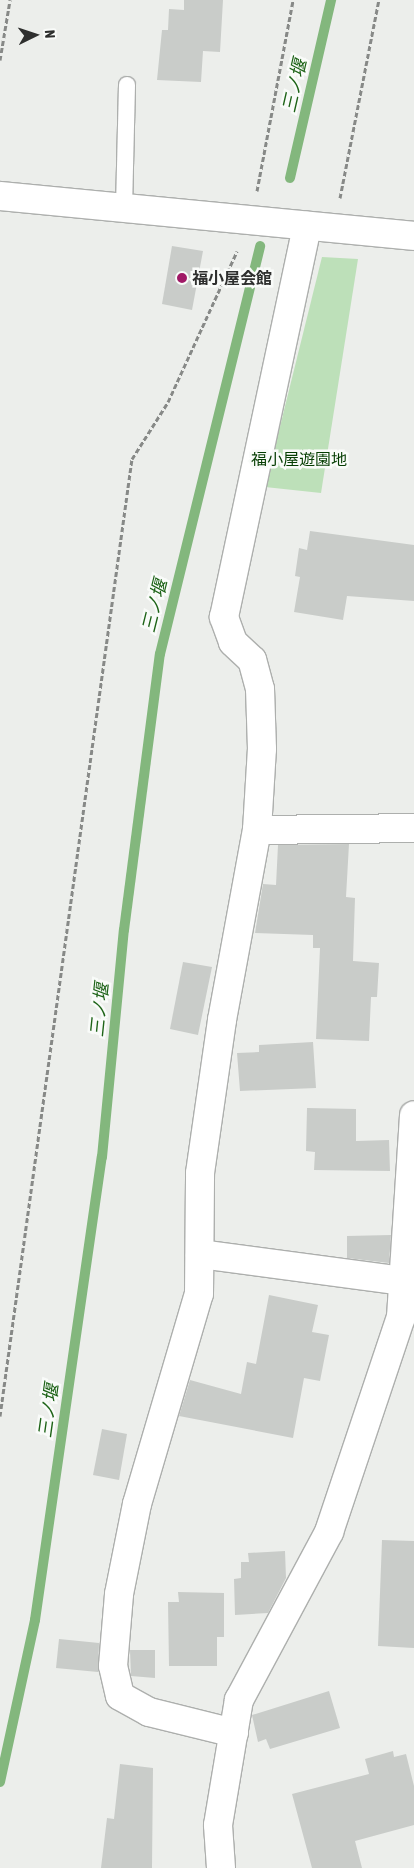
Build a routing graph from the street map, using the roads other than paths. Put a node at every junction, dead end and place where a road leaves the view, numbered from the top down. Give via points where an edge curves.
1 (127, 85) dead end
2 (0, 196) edge
3 (124, 208) junction
4 (306, 226) junction
5 (414, 236) edge
6 (414, 828) edge
7 (256, 830) junction
8 (414, 1115) edge
9 (200, 1254) junction
10 (403, 1281) junction
11 (234, 1733) junction
12 (221, 1868) edge

1 - 3 lane
2 - 3 street
3 - 4 street
4 - 5 street
4 - 7 street via 224,617 233,642 252,660 260,689 262,748
6 - 7 street
7 - 9 street via 222,1020 200,1173
8 - 10 street
9 - 10 street
9 - 11 street via 199,1294 137,1504 119,1594 113,1666 120,1696 149,1712
10 - 11 street via 401,1317 329,1532 239,1700
11 - 12 street via 218,1825

